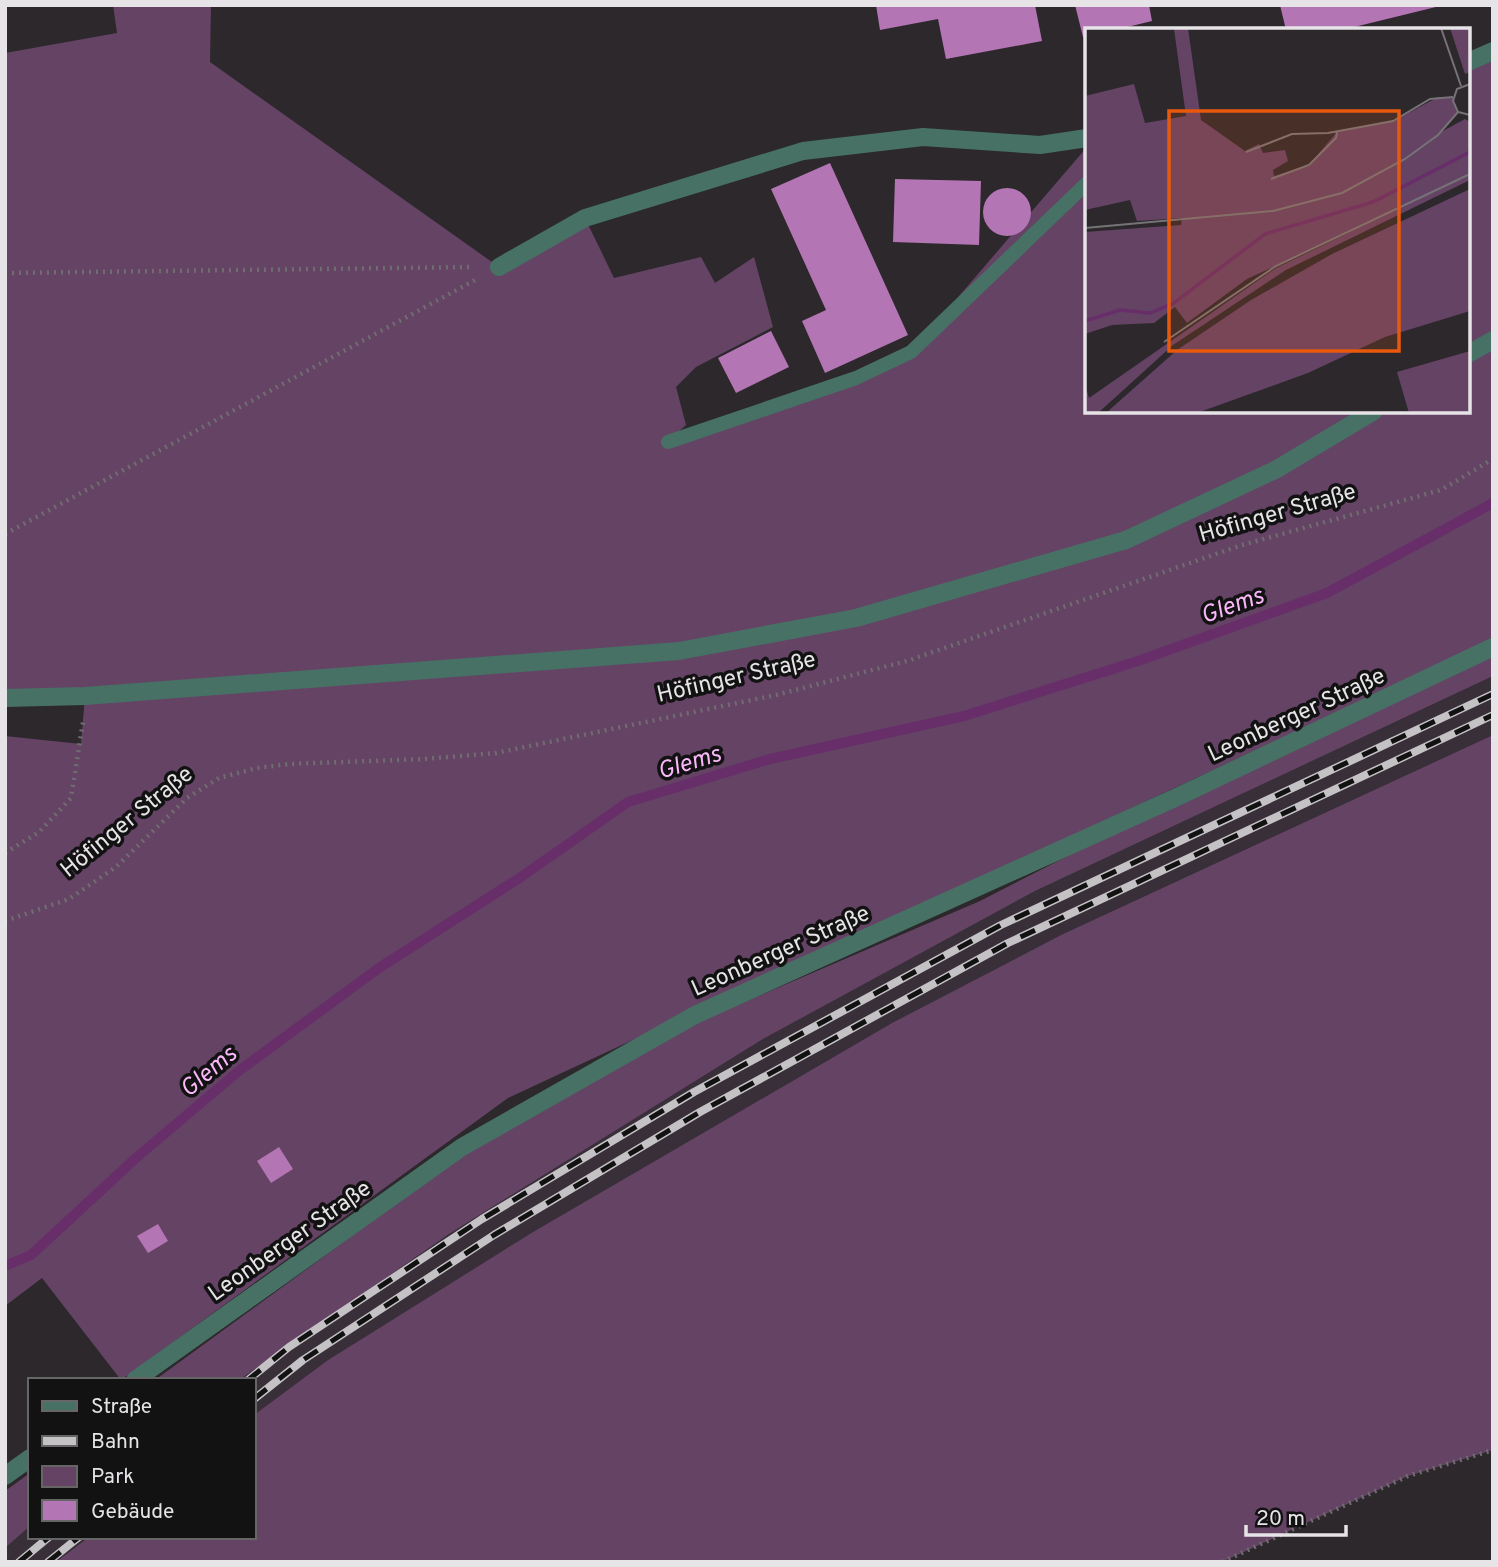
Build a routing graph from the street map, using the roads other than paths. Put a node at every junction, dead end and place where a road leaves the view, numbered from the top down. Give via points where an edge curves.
1 (1493, 51) edge
2 (1470, 61) edge
3 (1085, 138) edge
4 (1085, 185) edge
5 (499, 267) road end
6 (1493, 340) edge
7 (1470, 353) edge
8 (1371, 413) edge
9 (668, 443) dead end
10 (1493, 648) edge
11 (5, 698) edge
12 (138, 1378) edge
13 (28, 1459) edge
14 (5, 1476) edge

1 - 2 street
3 - 5 street via 1040,145 923,137 803,151 585,218
4 - 9 lane via 911,352 856,378
6 - 7 street
8 - 11 street, Höfinger Straße via 1277,469 1126,540 856,618 678,651 85,696
10 - 12 street, Leonberger Straße via 695,1015 461,1147
13 - 14 street

